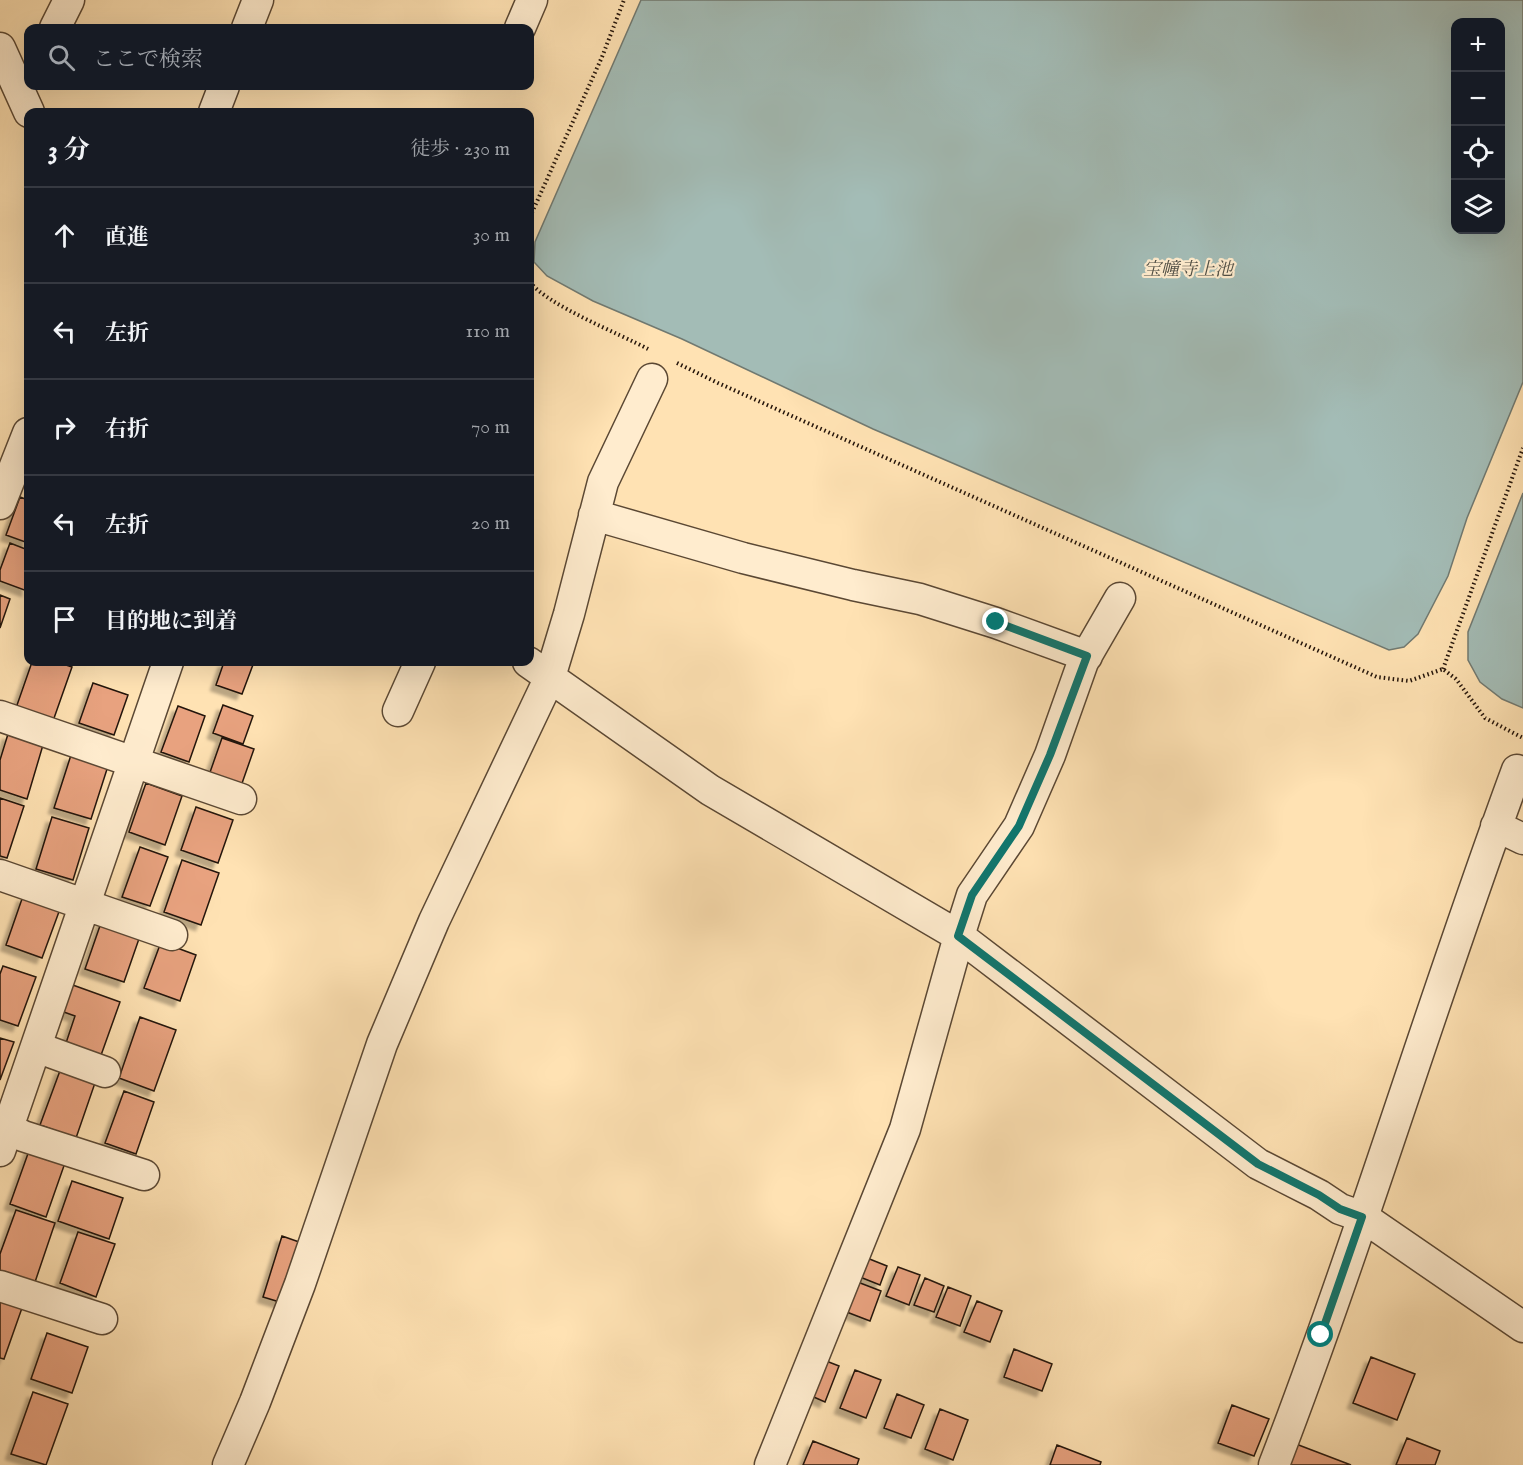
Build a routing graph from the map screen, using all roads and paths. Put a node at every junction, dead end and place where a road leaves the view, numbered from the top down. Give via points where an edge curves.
1 (69, 0) edge
2 (258, 0) edge
3 (531, 0) edge
4 (624, 0) edge
5 (57, 24) edge
6 (248, 24) edge
7 (522, 24) edge
8 (0, 48) edge
9 (222, 90) edge
10 (26, 96) edge
11 (216, 108) edge
12 (534, 208) edge
13 (534, 288) edge
14 (661, 364) junction
15 (24, 443) edge
16 (1523, 448) edge
17 (0, 504) edge
18 (594, 515) junction
19 (1120, 598) dead end
20 (1087, 656) junction
21 (167, 666) edge
22 (418, 666) edge
23 (539, 669) edge
24 (1443, 669) junction
25 (398, 711) dead end
26 (0, 716) edge
27 (1523, 738) edge
28 (133, 762) junction
29 (1517, 770) dead end
30 (242, 799) dead end
31 (1496, 826) junction
32 (1523, 838) edge
33 (0, 875) edge
34 (85, 905) junction
35 (172, 935) dead end
36 (958, 936) junction
37 (36, 1047) junction
38 (105, 1072) dead end
39 (3, 1135) edge
40 (144, 1175) dead end
41 (1362, 1217) junction
42 (0, 1286) edge
43 (102, 1319) dead end
44 (1523, 1327) edge
45 (228, 1465) edge
46 (770, 1465) edge
47 (1274, 1465) edge

1 - 5 street
2 - 6 street
3 - 7 street
4 - 12 path
8 - 10 street
9 - 11 street
13 - 14 path
14 - 18 street via 603,482
14 - 24 path via 718,383 1377,677 1409,681
15 - 17 street
16 - 24 path
18 - 20 street via 743,558 921,599
18 - 23 street via 569,614
19 - 20 street
20 - 36 street via 1019,826 972,895
21 - 28 street
22 - 25 street
23 - 36 street via 710,790
23 - 45 street via 382,1044 300,1284
24 - 27 path via 1456,679 1485,718
26 - 28 street
28 - 30 street
28 - 34 street
29 - 31 street
31 - 32 street
31 - 41 street
33 - 34 street
34 - 35 street
34 - 37 street
36 - 41 street via 1258,1164
36 - 46 street via 905,1129
37 - 38 street
37 - 39 street
39 - 40 street via 22,1136
41 - 44 street
41 - 47 street
42 - 43 street

